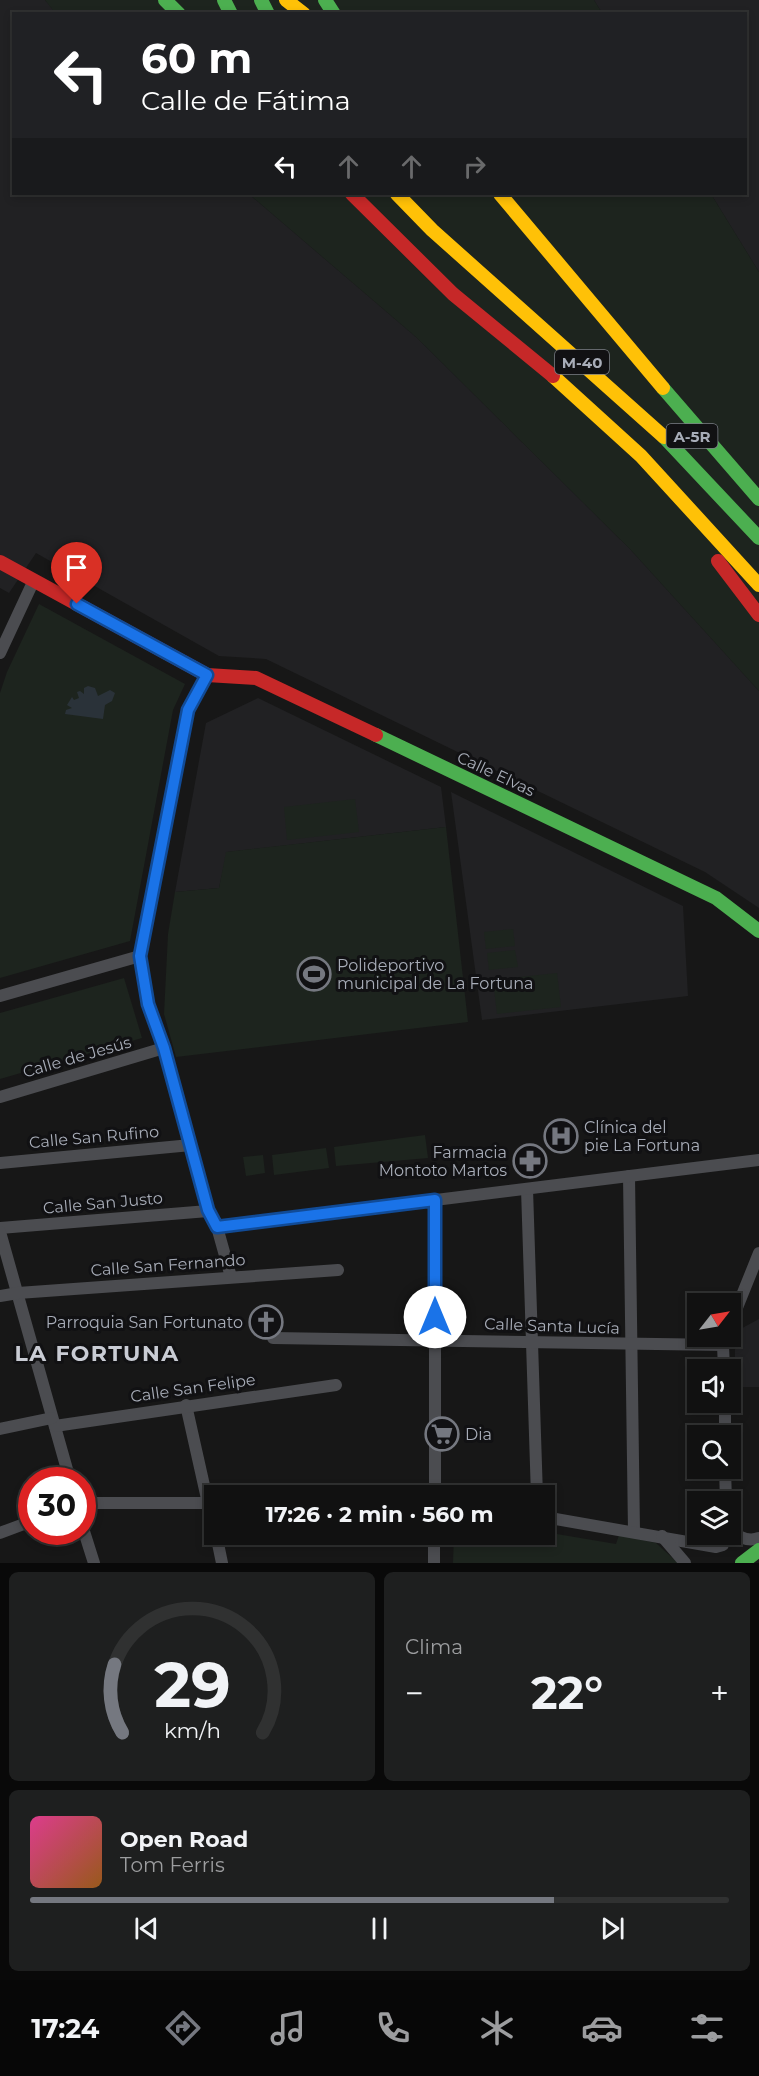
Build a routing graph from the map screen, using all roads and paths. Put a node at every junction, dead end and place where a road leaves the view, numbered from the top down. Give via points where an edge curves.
1 (165, 0) edge
2 (286, 0) edge
3 (177, 12) edge
4 (301, 12) edge
5 (353, 195) edge
6 (398, 195) edge
7 (501, 195) edge
8 (630, 350) junction
9 (641, 456) junction
10 (759, 499) edge
11 (759, 518) edge
12 (759, 538) edge
13 (0, 562) edge
14 (34, 580) junction
15 (759, 585) edge
16 (759, 615) edge
17 (0, 653) edge
18 (207, 675) junction
19 (759, 931) edge
20 (140, 956) junction
21 (0, 996) edge
22 (164, 1048) junction
23 (0, 1097) edge
24 (191, 1145) junction
25 (759, 1160) edge
26 (0, 1163) edge
27 (629, 1176) junction
28 (527, 1189) junction
29 (435, 1200) junction
30 (208, 1210) junction
31 (217, 1227) junction
32 (0, 1230) edge
33 (759, 1253) edge
34 (338, 1270) dead end
35 (231, 1277) junction
36 (18, 1293) junction
37 (0, 1296) edge
38 (741, 1298) edge
39 (273, 1338) dead end
40 (435, 1340) junction
41 (532, 1341) junction
42 (687, 1343) edge
43 (630, 1345) junction
44 (336, 1385) dead end
45 (186, 1406) junction
46 (54, 1422) junction
47 (0, 1429) edge
48 (66, 1467) edge
49 (207, 1485) edge
50 (435, 1485) edge
51 (537, 1485) edge
52 (96, 1503) edge
53 (204, 1503) edge
54 (555, 1519) edge
55 (18, 1526) edge
56 (634, 1531) junction
57 (0, 1533) edge
58 (661, 1536) junction
59 (741, 1537) edge
60 (759, 1538) edge
61 (687, 1541) edge
62 (88, 1545) edge
63 (218, 1545) edge
64 (434, 1545) edge
65 (706, 1545) edge
66 (723, 1545) edge
67 (759, 1550) edge
68 (94, 1563) edge
69 (222, 1563) edge
70 (434, 1563) edge
71 (685, 1563) edge
72 (742, 1563) edge

1 - 3 main road
2 - 4 main road
5 - 9 main road, M-40 via 453,294 541,365
6 - 12 main road, M-40 via 432,230 663,436
7 - 8 main road, A-5R
8 - 10 main road
8 - 11 main road, A-5R via 669,408
9 - 15 main road, M-40
9 - 16 main road via 660,493
13 - 14 main road
14 - 17 street
14 - 18 main road
18 - 19 main road, Calle Elvas via 256,678 270,684 716,898
18 - 20 street via 188,710
20 - 21 street
20 - 22 street via 148,1004
22 - 23 street, Calle de Jesús
22 - 24 street
24 - 26 street, Calle San Rufino
24 - 30 street
25 - 27 street
27 - 28 street
27 - 43 street
28 - 29 street
28 - 41 street
29 - 31 street
29 - 40 street
30 - 31 street
30 - 32 street, Calle San Justo
31 - 35 street
32 - 36 street
33 - 38 street
34 - 35 street, Calle San Fernando
35 - 36 street, Calle San Fernando
36 - 37 street, Calle San Fernando
36 - 46 street
39 - 40 street, Calle Santa Lucía
40 - 41 street, Calle Santa Lucía
40 - 50 street
41 - 43 street, Calle Santa Lucía
41 - 51 street
42 - 43 street, Calle Santa Lucía
43 - 56 street
44 - 45 street, Calle San Felipe
45 - 46 street, Calle San Felipe
45 - 49 street
46 - 47 street, Calle San Felipe
46 - 48 street
52 - 53 street
54 - 56 street
55 - 57 street
56 - 58 street
58 - 61 street
58 - 71 street
59 - 60 street
62 - 68 street
63 - 69 street
64 - 70 street
65 - 66 street
67 - 72 main road

